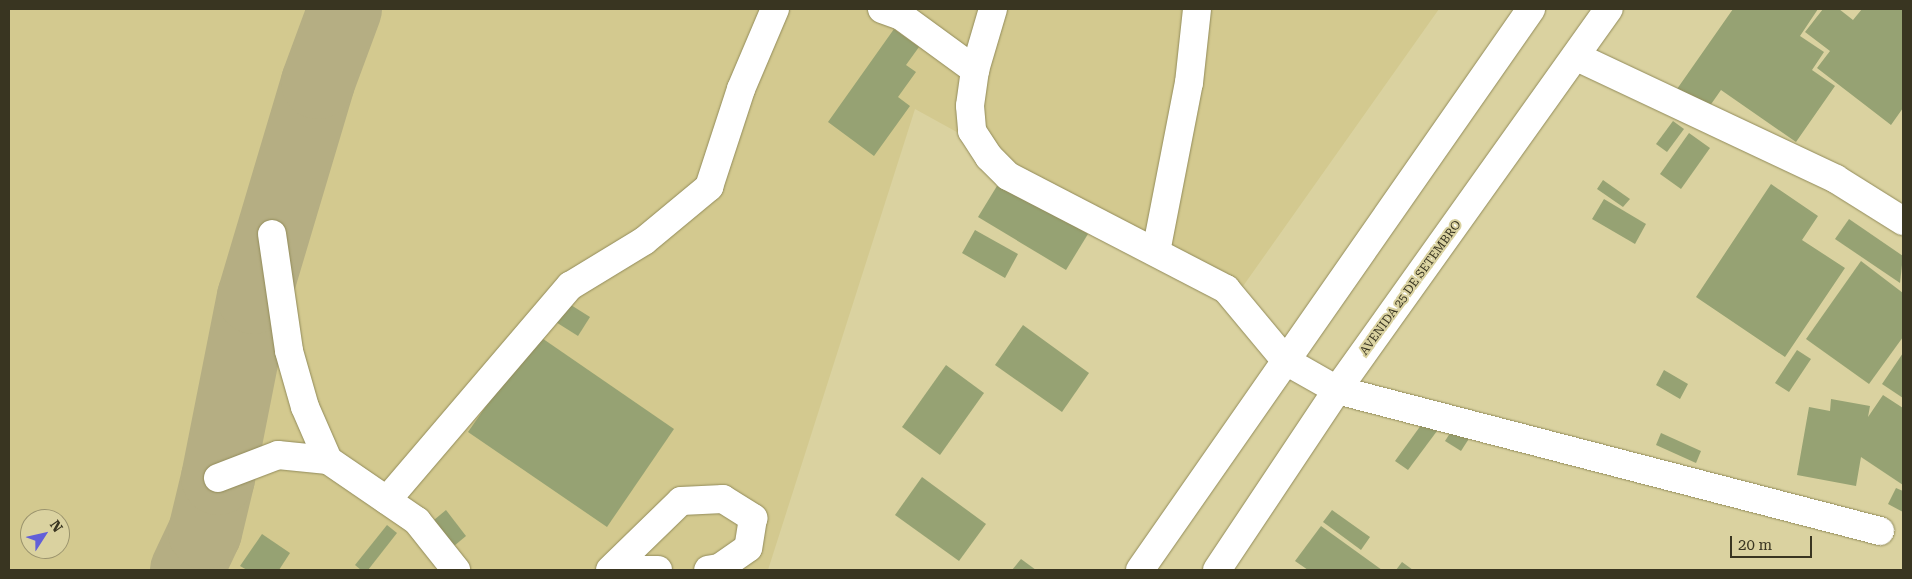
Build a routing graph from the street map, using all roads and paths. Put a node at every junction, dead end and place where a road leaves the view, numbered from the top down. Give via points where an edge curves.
1 (775, 9) edge
2 (882, 9) edge
3 (993, 9) edge
4 (1197, 9) edge
5 (1531, 9) edge
6 (1609, 9) edge
7 (1577, 57) junction
8 (975, 70) junction
9 (1903, 221) edge
10 (272, 234) dead end
11 (1156, 252) junction
12 (1286, 361) junction
13 (1338, 390) junction
14 (328, 460) junction
15 (218, 478) dead end
16 (387, 500) junction
17 (1880, 531) dead end
18 (456, 570) edge
19 (610, 570) edge
20 (629, 570) edge
21 (658, 570) edge
22 (708, 570) edge
23 (1140, 570) edge
24 (1217, 570) edge

1 - 16 main road via 741,89 709,187 644,241 570,286
2 - 8 main road via 901,16
3 - 8 main road
4 - 11 main road via 1189,83
5 - 12 main road
6 - 7 main road, AVENIDA 25 DE SETEMBRO
7 - 9 main road via 1836,179
7 - 13 main road, AVENIDA 25 DE SETEMBRO
8 - 11 main road via 972,131 1002,170
10 - 14 main road via 289,351 305,407
11 - 12 main road via 1226,289
12 - 13 main road
12 - 23 main road
13 - 17 main road
13 - 24 main road, AVENIDA 25 DE SETEMBRO
14 - 15 main road via 278,455
14 - 16 main road
16 - 18 main road via 417,521
19 - 22 main road via 681,502 723,499 753,518 748,548 719,568
20 - 21 main road

